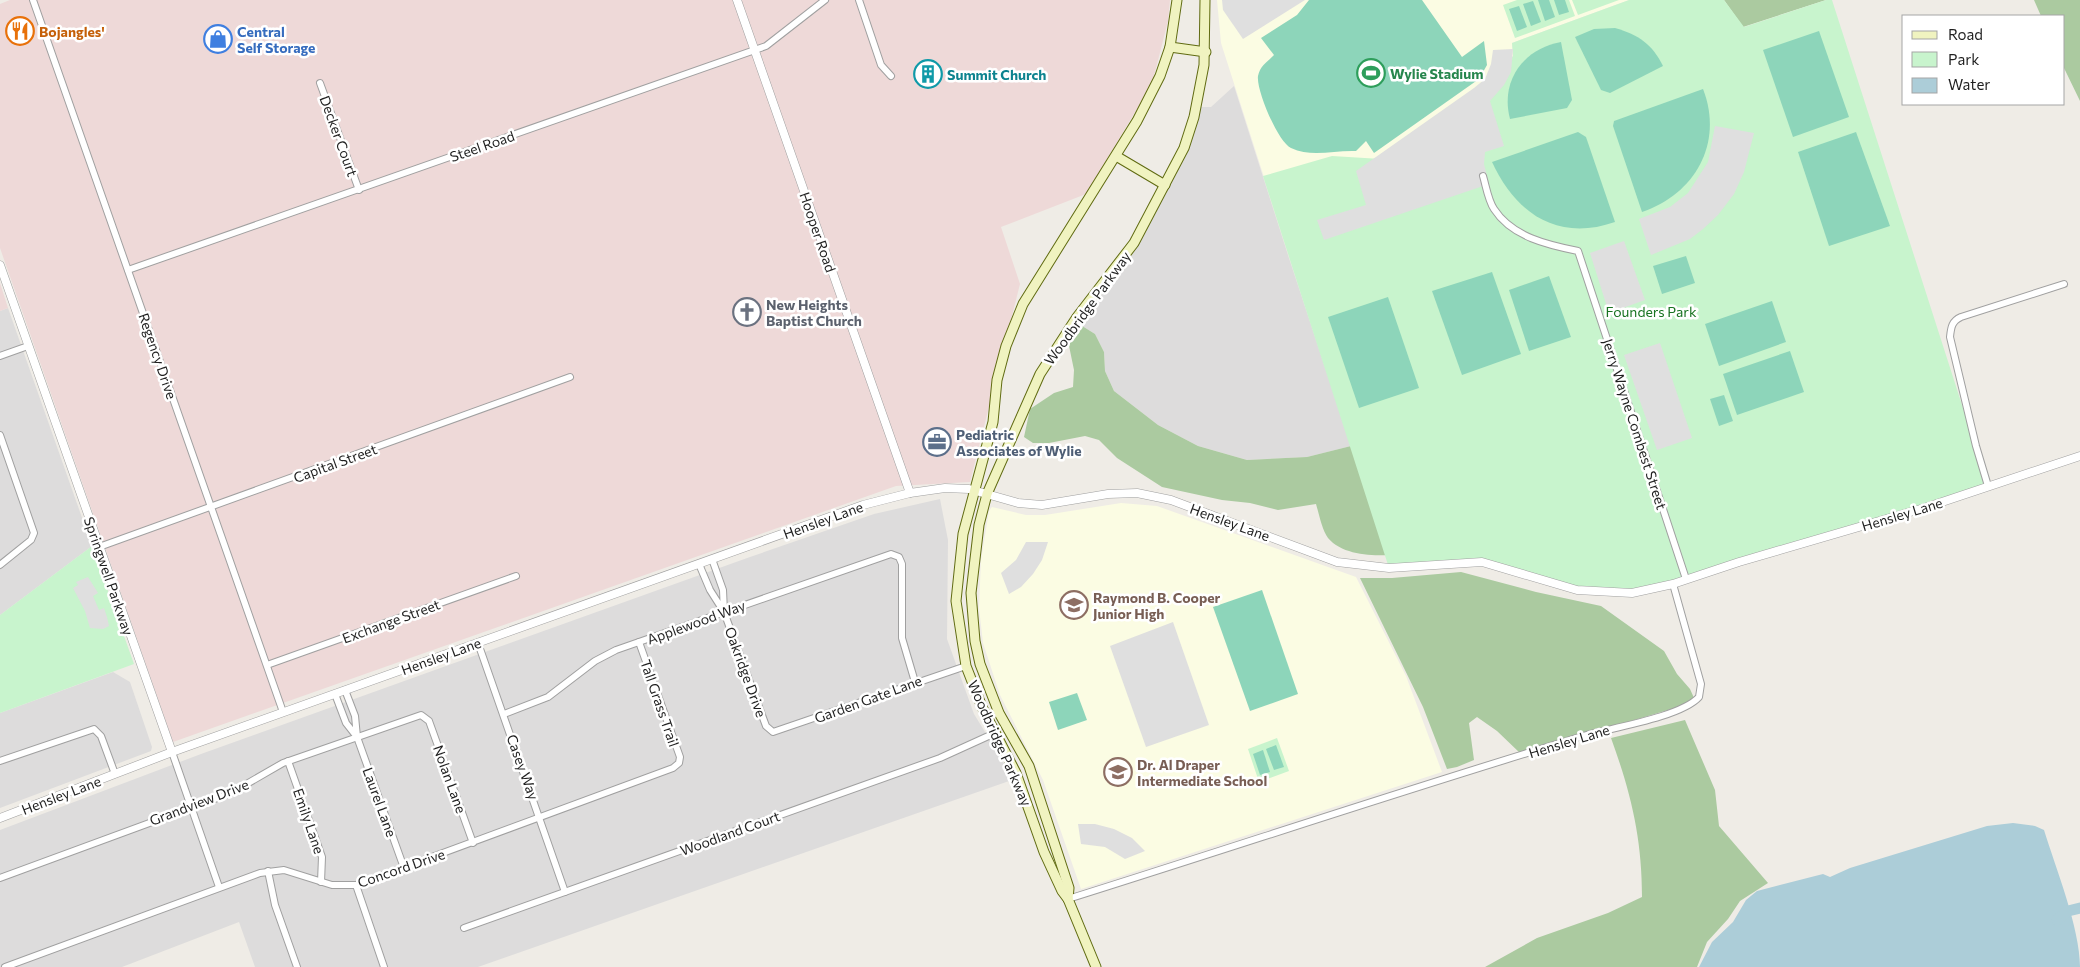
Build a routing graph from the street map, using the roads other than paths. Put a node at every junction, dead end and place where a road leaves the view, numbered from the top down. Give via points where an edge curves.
1 (33, 0) edge
2 (736, 0) edge
3 (825, 0) edge
4 (859, 0) edge
5 (1177, 0) edge
6 (1205, 0) edge
7 (1170, 47) junction
8 (754, 51) junction
9 (1206, 52) junction
10 (891, 76) dead end
11 (320, 83) dead end
12 (1116, 156) junction
13 (1483, 176) dead end
14 (1165, 185) junction
15 (359, 190) junction
16 (0, 265) edge
17 (128, 270) junction
18 (2064, 284) dead end
19 (28, 346) junction
20 (0, 356) edge
21 (570, 377) dead end
22 (0, 435) edge
23 (2080, 456) edge
24 (1988, 486) junction
25 (974, 490) junction
26 (910, 493) junction
27 (987, 494) junction
28 (211, 507) junction
29 (99, 547) junction
30 (712, 559) junction
31 (699, 564) junction
32 (0, 565) edge
33 (516, 576) dead end
34 (1686, 579) junction
35 (1673, 584) junction
36 (724, 612) junction
37 (639, 642) junction
38 (478, 643) junction
39 (980, 664) junction
40 (267, 665) junction
41 (966, 666) junction
42 (915, 682) junction
43 (345, 690) junction
44 (335, 694) junction
45 (283, 712) junction
46 (504, 714) junction
47 (424, 716) joint
48 (770, 731) joint
49 (995, 734) junction
50 (357, 737) junction
51 (1016, 742) junction
52 (1004, 749) junction
53 (172, 752) junction
54 (288, 761) junction
55 (0, 762) edge
56 (679, 763) joint
57 (115, 774) junction
58 (190, 806) junction
59 (539, 816) junction
60 (0, 818) edge
61 (473, 843) junction
62 (404, 868) junction
63 (268, 871) junction
64 (0, 878) edge
65 (321, 882) junction
66 (356, 885) junction
67 (218, 887) junction
68 (565, 892) junction
69 (1068, 899) junction
70 (464, 928) dead end
71 (5, 967) edge
72 (297, 967) edge
73 (384, 967) edge
74 (1096, 967) edge

1 - 17 street, Regency Drive
2 - 8 street, Hooper Road
3 - 8 street, Steel Road via 766,46
4 - 10 street via 881,65
5 - 7 main road, Woodbridge Parkway
6 - 9 main road, Woodbridge Parkway
7 - 9 main road
7 - 12 main road, Woodbridge Parkway via 1160,76
8 - 15 street, Steel Road
8 - 26 street, Hooper Road
9 - 14 main road, Woodbridge Parkway via 1194,116 1184,148
11 - 15 street, Decker Court
12 - 14 main road
12 - 25 main road, Woodbridge Parkway via 1023,304 997,380 993,422
13 - 34 street, Jerry Wayne Combest Street via 1494,208 1506,222 1528,237 1578,251
14 - 27 main road, Woodbridge Parkway via 1134,243 1040,374
15 - 17 street, Steel Road
16 - 19 street, Springwell Parkway
17 - 28 street, Regency Drive
18 - 24 street via 1961,317 1951,326 1950,337
19 - 20 street
19 - 29 street, Springwell Parkway
21 - 28 street, Capital Street
22 - 32 street via 34,531 34,536
23 - 24 street, Hensley Lane
24 - 34 street, Hensley Lane
25 - 26 street, Hensley Lane via 945,488
25 - 27 street, Hensley Lane
25 - 41 main road, Woodbridge Parkway via 962,534 956,601
26 - 30 street, Hensley Lane via 863,505
27 - 35 street, Hensley Lane via 1018,503 1042,505 1108,494 1153,495 1337,562 1390,568 1482,562 1576,590 1632,593
27 - 39 main road, Woodbridge Parkway via 979,525 971,593
28 - 29 street, Capital Street
28 - 40 street, Regency Drive
29 - 53 street, Springwell Parkway
30 - 31 street, Hensley Lane
30 - 36 street, Oakridge Drive via 723,590
31 - 36 street, Oakridge Drive
31 - 38 street, Hensley Lane
33 - 40 street, Exchange Street
34 - 35 street, Hensley Lane
35 - 69 street, Hensley Lane via 1701,684 1699,697 1685,708 1392,795
36 - 37 street, Applewood Way
36 - 42 street, Applewood Way via 892,554 899,557 903,581 902,638
36 - 48 street, Oakridge Drive
37 - 46 street, Applewood Way via 595,661 548,697
37 - 56 street, Tall Grass Trail via 680,757
38 - 43 street, Hensley Lane
38 - 46 street, Casey Way
39 - 41 main road
39 - 51 main road, Woodbridge Parkway via 999,713
40 - 45 street, Regency Drive
41 - 42 street, Garden Gate Lane
41 - 49 main road, Woodbridge Parkway
42 - 48 street, Garden Gate Lane via 777,732
43 - 44 street, Hensley Lane
43 - 50 street, Laurel Lane via 355,716
44 - 45 street, Hensley Lane
44 - 50 street, Laurel Lane via 346,723
45 - 53 street, Hensley Lane
46 - 59 street, Casey Way
47 - 50 street, Grandview Drive via 418,715
47 - 61 street, Nolan Lane via 429,721
49 - 52 main road, Woodbridge Parkway
49 - 68 street, Woodland Court via 940,758
50 - 54 street, Grandview Drive
50 - 62 street, Laurel Lane
51 - 52 main road
51 - 69 main road, Woodbridge Parkway via 1029,766 1050,827 1069,888
52 - 69 main road, Woodbridge Parkway via 1044,852
53 - 57 street, Hensley Lane
53 - 58 street, Springwell Parkway
54 - 58 street, Grandview Drive via 238,789
54 - 65 street, Emily Lane via 322,857
55 - 57 street via 90,729 97,730
56 - 59 street, Concord Drive via 673,768
57 - 60 street, Hensley Lane
58 - 64 street, Grandview Drive
58 - 67 street, Springwell Parkway
59 - 61 street, Concord Drive
59 - 68 street, Casey Way
61 - 62 street, Concord Drive
62 - 66 street, Concord Drive
63 - 65 street, Concord Drive via 292,872
63 - 67 street, Concord Drive
63 - 72 street via 275,905
65 - 66 street, Concord Drive
66 - 73 street
67 - 71 street, Concord Drive
68 - 70 street, Woodland Court
69 - 74 main road, Woodbridge Parkway

